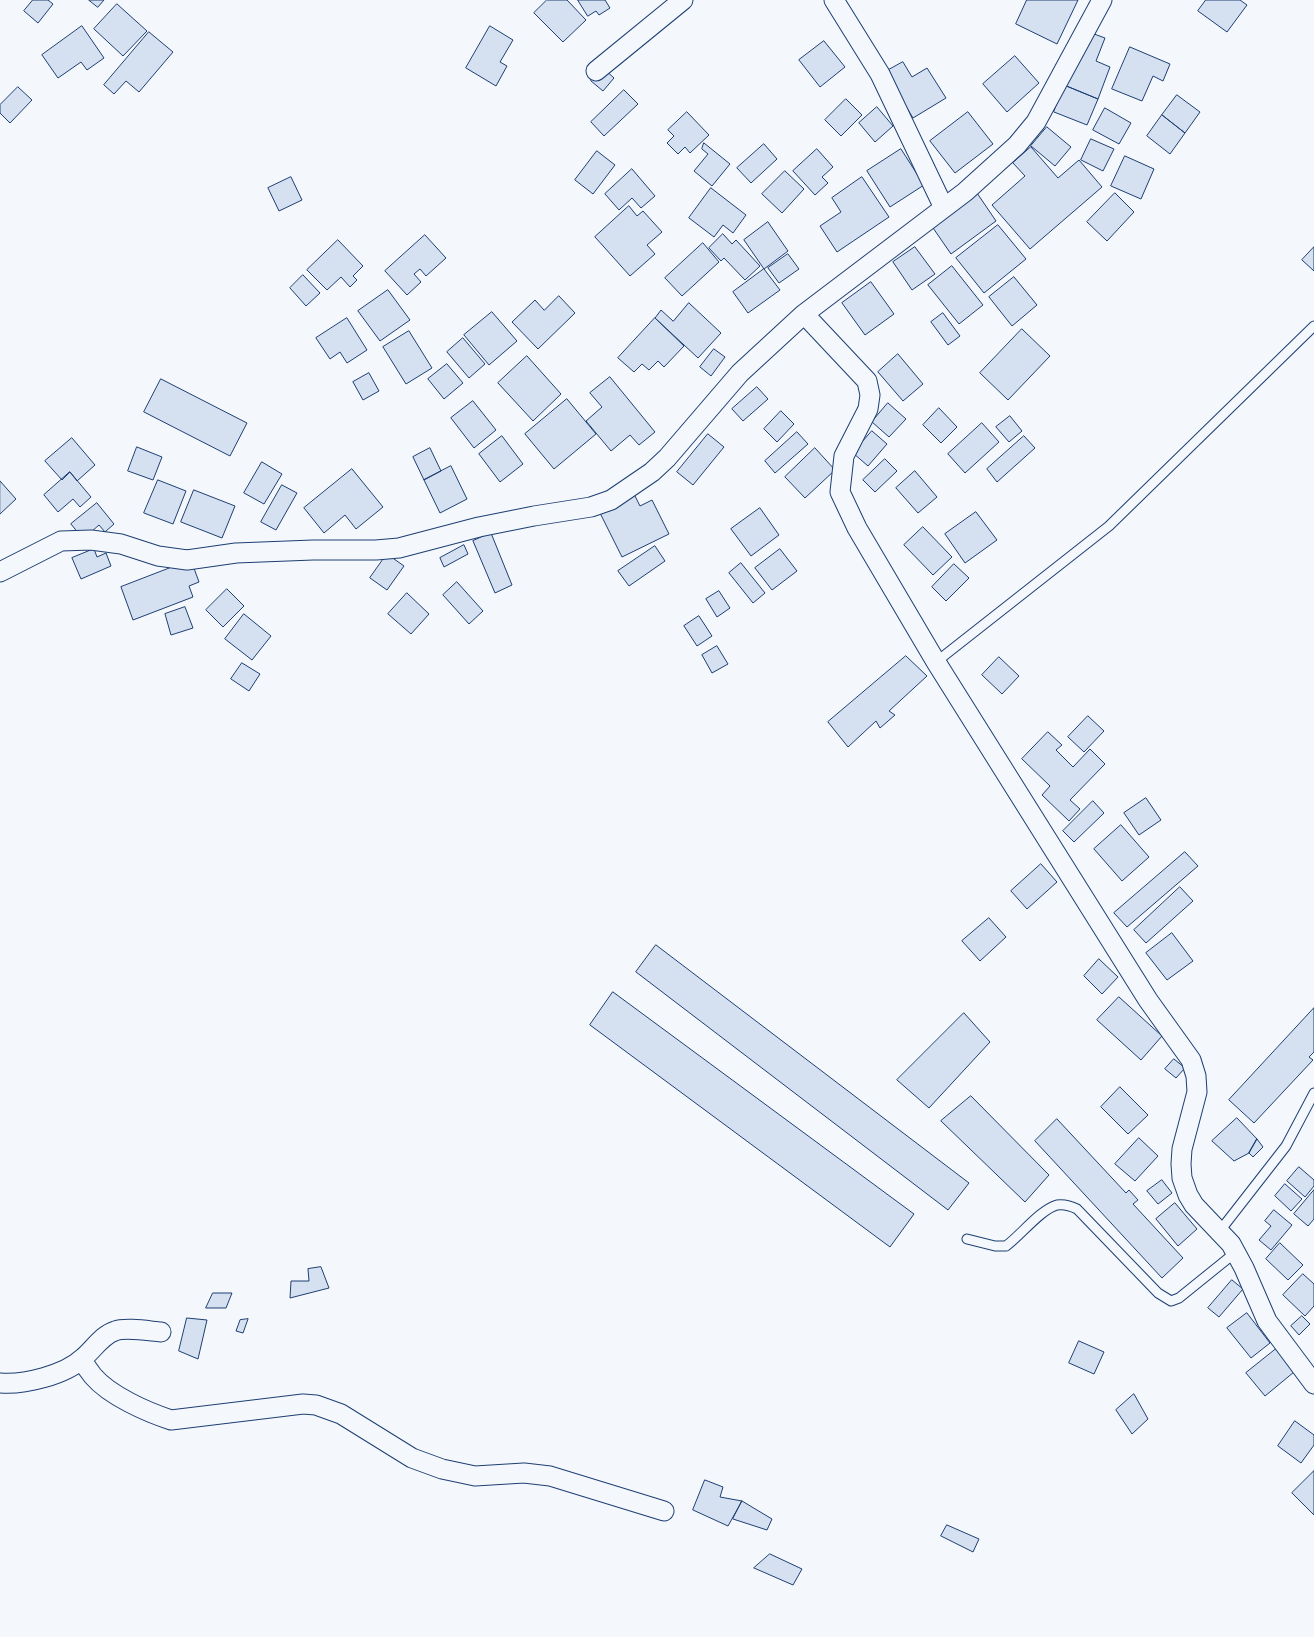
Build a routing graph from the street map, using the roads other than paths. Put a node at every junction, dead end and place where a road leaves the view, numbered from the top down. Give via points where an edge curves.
1 (683, 0) edge
2 (834, 0) edge
3 (1102, 0) edge
4 (596, 71) dead end
5 (944, 208) junction
6 (804, 314) junction
7 (1314, 326) edge
8 (0, 572) edge
9 (936, 662) junction
10 (1314, 1093) edge
11 (1219, 1232) junction
12 (967, 1239) dead end
13 (1236, 1252) junction
14 (161, 1332) dead end
15 (82, 1360) junction
16 (0, 1383) edge
17 (1314, 1384) edge
18 (664, 1511) dead end

1 - 4 street
2 - 5 street via 880,74
3 - 5 street via 1028,134
5 - 6 street
6 - 8 street via 740,373 652,472 611,500 591,507 479,527 388,549 236,553 187,560 158,556 121,544 61,541
6 - 9 street via 867,381 868,409 844,456 840,492 857,528
7 - 9 lane via 1109,526
9 - 11 street via 1148,1000 1191,1060 1197,1092 1182,1149 1182,1178 1194,1205
10 - 11 lane via 1286,1146
11 - 13 street
12 - 13 lane via 1006,1246 1048,1210 1069,1205 1077,1209 1158,1293 1172,1301
13 - 17 street via 1267,1321
14 - 15 street via 116,1330
15 - 16 street via 51,1376 12,1384
15 - 18 street via 108,1389 171,1420 316,1405 341,1414 412,1458 442,1469 475,1476 524,1473 550,1476

